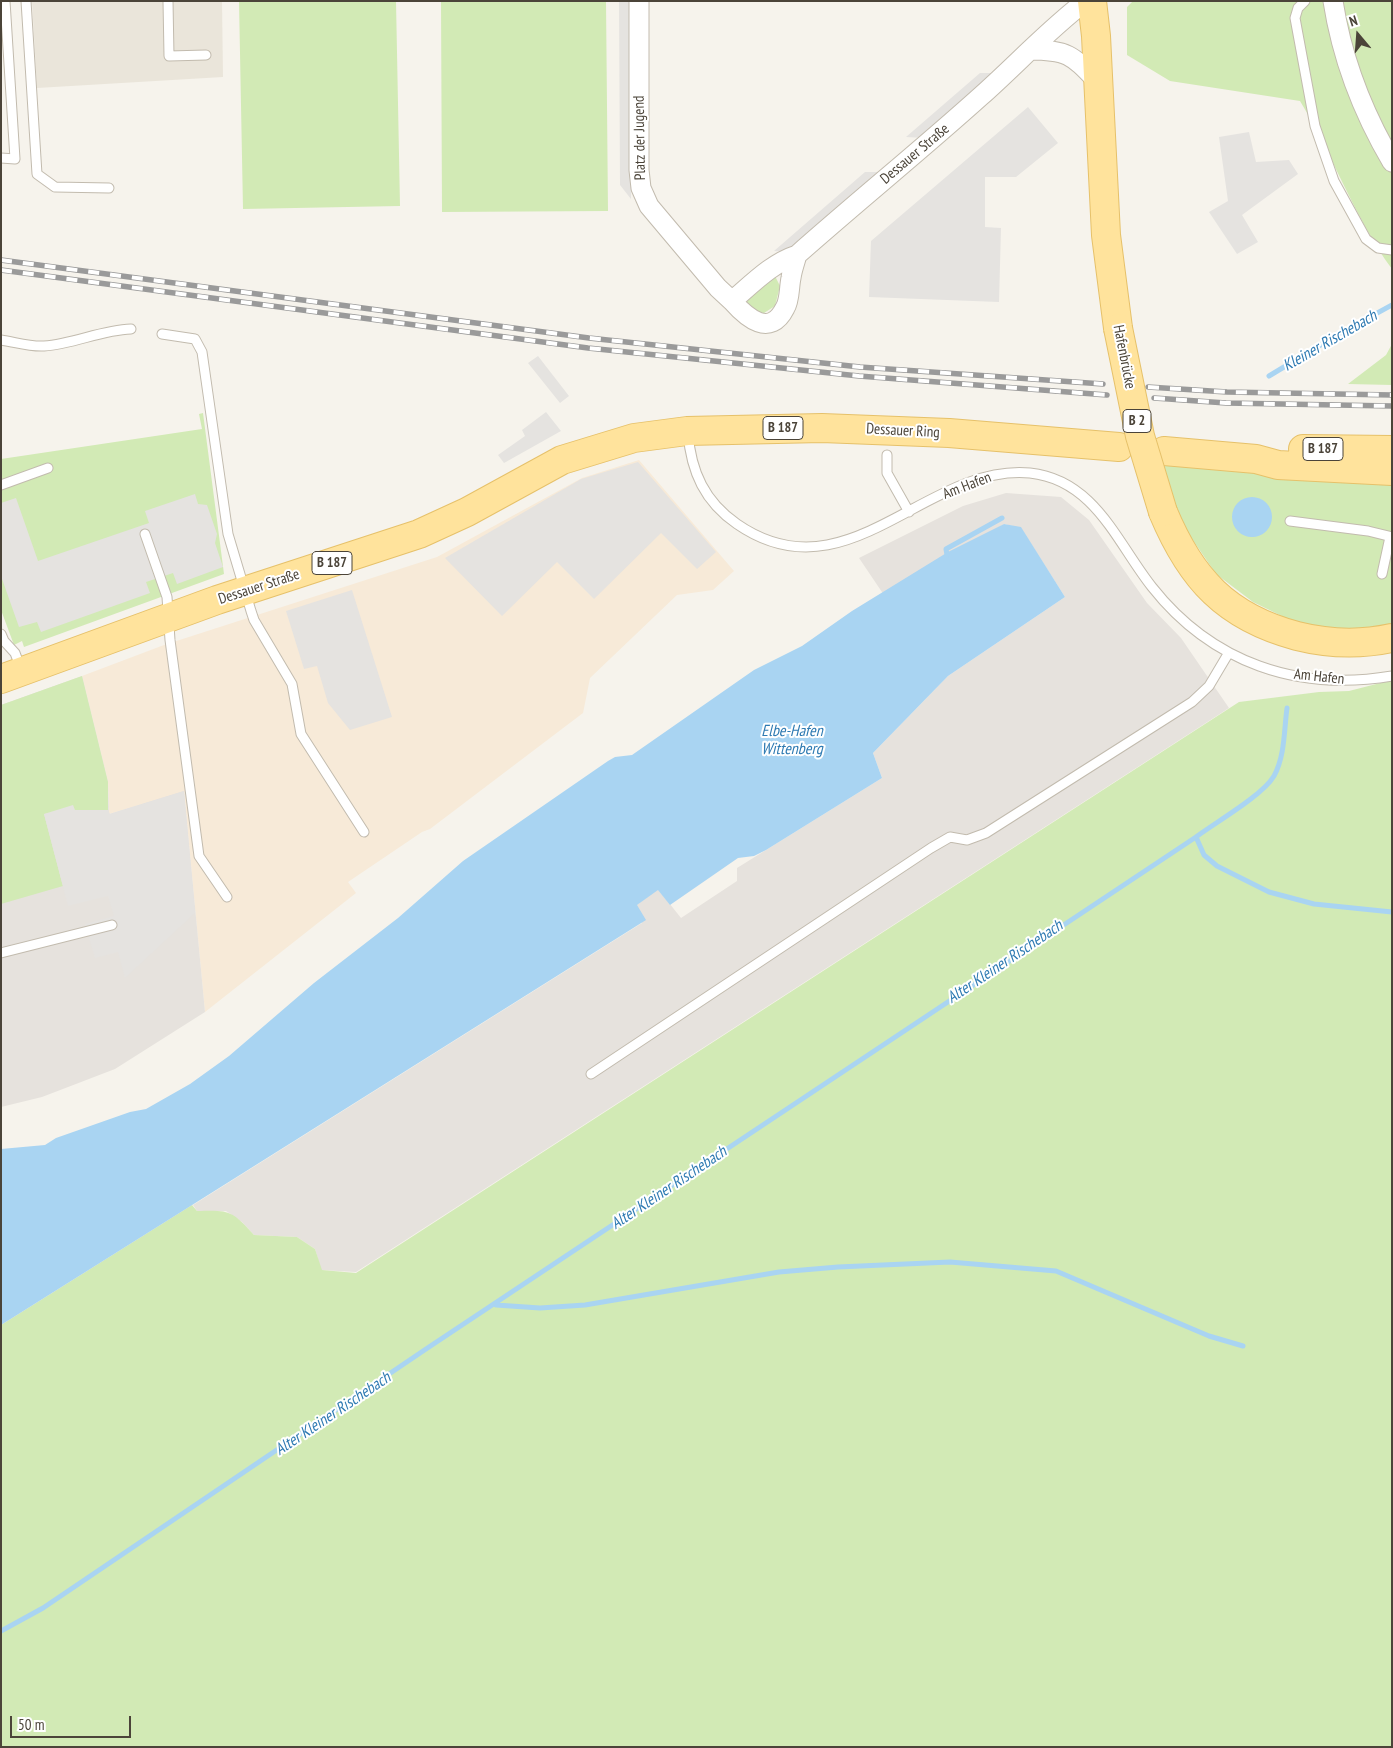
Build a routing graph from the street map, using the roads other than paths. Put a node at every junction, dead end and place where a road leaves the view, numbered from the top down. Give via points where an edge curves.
1 (5, 1) edge
2 (26, 1) edge
3 (168, 1) edge
4 (638, 1) edge
5 (1086, 1) edge
6 (1092, 1) edge
7 (1305, 1) edge
8 (1333, 1) edge
9 (1030, 50) junction
10 (206, 55) dead end
11 (1098, 82) junction
12 (1, 158) edge
13 (1392, 162) edge
14 (109, 188) dead end
15 (1392, 250) edge
16 (797, 255) junction
17 (732, 301) junction
18 (131, 329) dead end
19 (162, 334) dead end
20 (1, 340) edge
21 (687, 431) junction
22 (1119, 447) dead end
23 (1392, 450) edge
24 (1164, 451) dead end
25 (887, 455) dead end
26 (1256, 459) junction
27 (48, 468) dead end
28 (1392, 471) edge
29 (1, 484) edge
30 (909, 512) junction
31 (1290, 521) dead end
32 (145, 534) dead end
33 (1391, 537) edge
34 (1382, 574) dead end
35 (245, 591) junction
36 (169, 617) junction
37 (1, 634) edge
38 (1392, 638) edge
39 (1228, 654) junction
40 (12, 676) edge
41 (1392, 676) edge
42 (364, 832) dead end
43 (227, 897) dead end
44 (112, 925) dead end
45 (1, 953) edge
46 (591, 1074) dead end

1 - 12 lane via 15,159
2 - 14 lane via 37,174 55,187
3 - 10 lane via 169,56
4 - 17 street, Platz der Jugend via 641,188 649,206
5 - 9 street, Dessauer Straße
6 - 11 main road, Hafenbrücke / B 2
7 - 15 lane via 1295,18 1323,152 1344,201 1371,245
8 - 13 street via 1355,89
9 - 11 street via 1056,50 1068,54
9 - 16 street, Dessauer Straße via 952,122
11 - 38 main road, Hafenbrücke / B 2, bridge via 1106,235 1118,328 1140,436 1163,512 1179,548 1221,599 1269,628 1322,641 1361,643
16 - 17 street, Dessauer Straße via 785,259
16 - 17 street via 786,308 774,320 754,322
18 - 20 lane via 110,329 82,339 43,346
19 - 35 lane via 195,340 202,352 228,534
21 - 22 main road, Dessauer Ring / B 187 via 865,429
21 - 30 lane, Am Hafen via 694,470 702,490 732,520 751,534 773,543 831,545 856,538
21 - 35 main road, Dessauer Straße / B 187 via 634,438 562,460 462,515 419,534
23 - 26 main road, B 187 via 1283,449
24 - 26 main road, B 187
25 - 30 lane via 887,473
26 - 28 main road, B 187 via 1278,465
27 - 29 lane
30 - 39 lane, Am Hafen via 954,489 990,476 1010,472 1049,477 1081,494 1095,506 1168,606
31 - 33 lane
32 - 36 lane via 167,596
33 - 34 lane
35 - 36 main road, Dessauer Straße / B 187
35 - 42 lane via 254,620 292,684 301,734
36 - 40 main road, Dessauer Straße / B 187
36 - 43 lane via 199,856
37 - 40 lane via 15,653
39 - 41 lane, Am Hafen via 1277,672 1320,681 1362,681
39 - 46 lane via 1209,686 1192,702 986,833 967,840 950,837 931,848
44 - 45 lane

